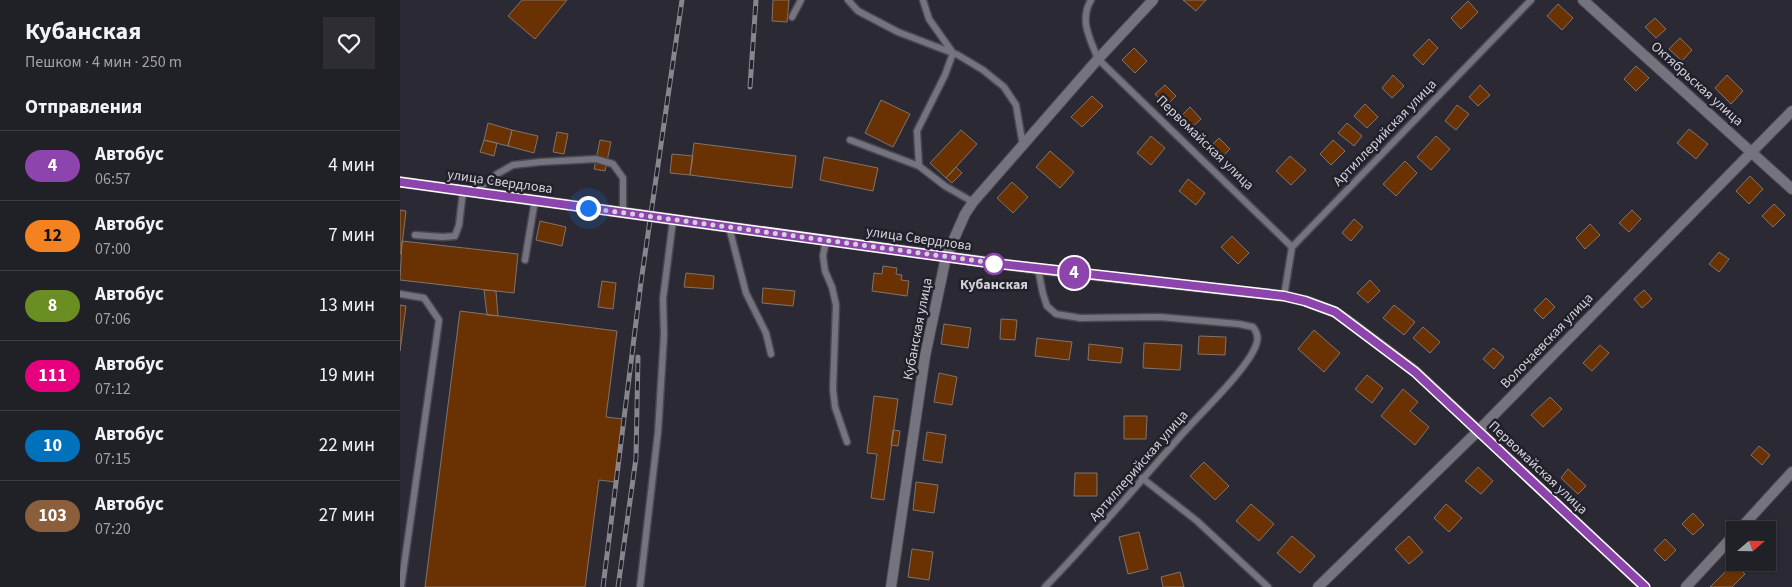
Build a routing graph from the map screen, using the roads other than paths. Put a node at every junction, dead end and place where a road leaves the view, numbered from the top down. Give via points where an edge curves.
1 (801, 0) edge
2 (848, 0) edge
3 (923, 0) edge
4 (1091, 0) edge
5 (1153, 0) edge
6 (1531, 0) edge
7 (1583, 0) edge
8 (792, 17) dead end
9 (953, 53) junction
10 (1098, 59) junction
11 (1792, 111) edge
12 (850, 140) dead end
13 (1023, 146) junction
14 (1751, 151) junction
15 (919, 166) junction
16 (400, 182) edge
17 (1792, 189) edge
18 (468, 191) junction
19 (535, 200) junction
20 (973, 202) junction
21 (625, 213) junction
22 (672, 220) junction
23 (729, 227) junction
24 (415, 235) dead end
25 (826, 240) junction
26 (1292, 247) junction
27 (946, 258) junction
28 (525, 260) dead end
29 (1038, 269) junction
30 (400, 294) edge
31 (1284, 296) junction
32 (771, 354) dead end
33 (1478, 431) junction
34 (848, 442) dead end
35 (1792, 472) edge
36 (1142, 478) junction
37 (1747, 521) edge
38 (1726, 544) edge
39 (401, 587) edge
40 (640, 587) edge
41 (891, 587) edge
42 (1045, 587) edge
43 (1268, 587) edge
44 (1318, 587) edge
45 (1645, 587) edge
46 (1686, 587) edge

1 - 8 lane
2 - 9 lane via 858,11 890,29
3 - 9 lane via 929,19
4 - 10 lane via 1085,22
5 - 10 street, Кубанская улица
6 - 26 lane, Артиллерийская улица
7 - 14 street, Октябрьская улица
9 - 13 lane via 1004,87 1016,105
9 - 15 lane via 917,131
10 - 13 street, Кубанская улица
10 - 26 lane, Первомайская улица
11 - 14 street, Волочаевская улица
12 - 15 lane
13 - 20 street, Кубанская улица
14 - 17 street, Октябрьская улица
14 - 33 street, Волочаевская улица
15 - 20 lane
16 - 18 main road, улица Свердлова
18 - 19 main road, улица Свердлова
18 - 21 lane via 513,165 596,159 613,164 623,178
18 - 24 lane via 455,236
19 - 21 main road, улица Свердлова
19 - 28 lane
20 - 27 street, Кубанская улица
21 - 22 main road, улица Свердлова, bridge
22 - 23 main road, улица Свердлова
22 - 40 lane via 662,299 664,335 658,432
23 - 25 main road, улица Свердлова
23 - 32 lane via 746,293 766,333
25 - 27 main road, улица Свердлова
25 - 34 lane via 824,264 836,305 833,390
26 - 31 lane
27 - 29 main road, улица Свердлова
27 - 41 street, Кубанская улица via 925,356
29 - 31 main road, улица Свердлова
29 - 36 lane, Артиллерийская улица via 1047,306 1056,314 1080,318 1160,317 1246,325 1256,331 1256,345 1243,367
30 - 39 lane via 424,298 439,320
31 - 33 main road, Первомайская улица via 1323,307 1347,320 1415,372
33 - 44 street, Волочаевская улица
33 - 45 main road, Первомайская улица
35 - 37 street
36 - 42 lane, Артиллерийская улица via 1104,525
36 - 43 lane via 1197,521
38 - 46 street

